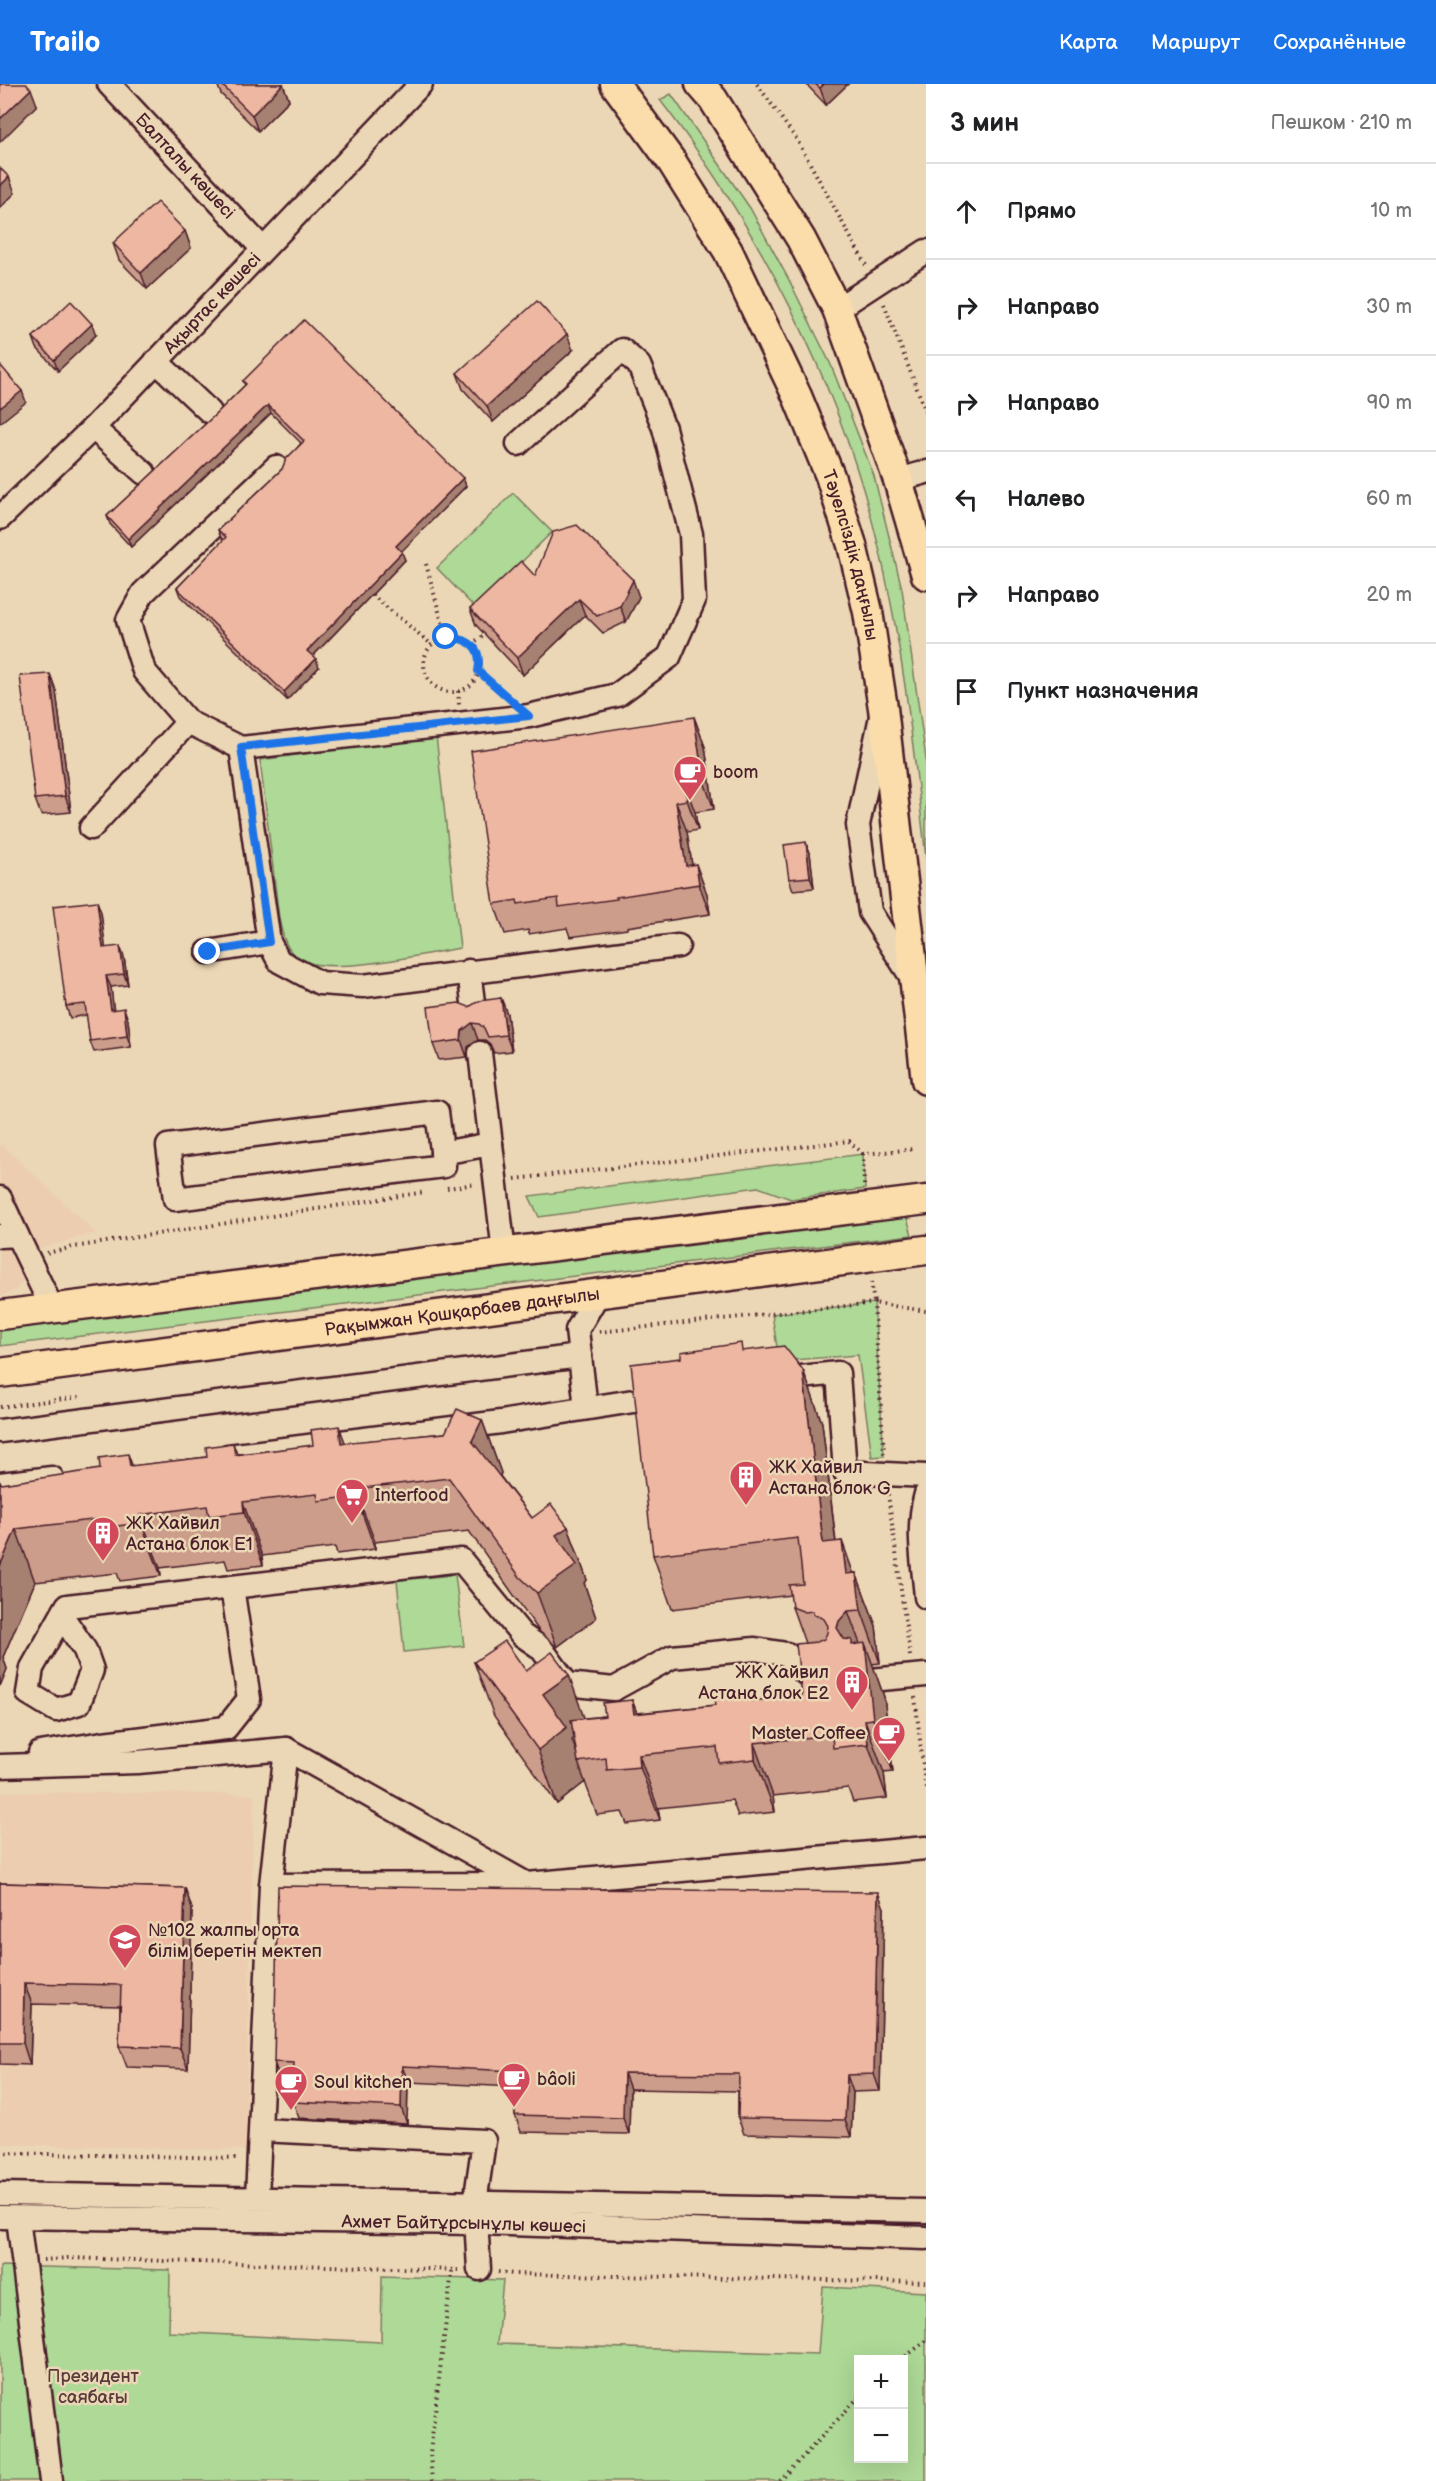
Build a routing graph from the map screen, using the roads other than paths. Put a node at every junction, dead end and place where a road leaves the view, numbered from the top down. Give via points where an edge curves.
1 (109, 84) edge
2 (421, 84) edge
3 (615, 84) edge
4 (700, 84) edge
5 (262, 248) junction
6 (926, 251) edge
7 (837, 309) junction
8 (156, 361) junction
9 (210, 412) dead end
10 (93, 428) junction
11 (518, 444) dead end
12 (276, 467) dead end
13 (926, 472) edge
14 (144, 473) dead end
15 (898, 480) junction
16 (0, 518) edge
17 (921, 540) edge
18 (926, 575) edge
19 (883, 708) junction
20 (188, 722) junction
21 (241, 747) junction
22 (91, 828) dead end
23 (269, 942) junction
24 (678, 946) dead end
25 (208, 952) dead end
26 (469, 971) junction
27 (915, 983) junction
28 (474, 1010) edge
29 (480, 1053) dead end
30 (926, 1080) edge
31 (491, 1144) junction
32 (442, 1153) junction
33 (0, 1198) edge
34 (926, 1200) edge
35 (8, 1236) edge
36 (926, 1250) edge
37 (504, 1252) junction
38 (598, 1294) junction
39 (52, 1308) junction
40 (0, 1315) edge
41 (580, 1356) junction
42 (0, 1372) edge
43 (758, 1382) edge
44 (689, 1393) edge
45 (586, 1408) junction
46 (0, 1431) edge
47 (210, 1458) edge
48 (70, 1475) edge
49 (926, 1476) edge
50 (0, 1484) edge
51 (926, 1494) edge
52 (232, 1587) junction
53 (926, 1597) edge
54 (62, 1616) dead end
55 (919, 1676) edge
56 (870, 1680) edge
57 (834, 1682) edge
58 (286, 1749) junction
59 (0, 1760) edge
60 (0, 1767) edge
61 (926, 1848) edge
62 (527, 1884) junction
63 (271, 1885) junction
64 (261, 2130) junction
65 (0, 2194) edge
66 (257, 2198) junction
67 (926, 2211) edge
68 (476, 2213) junction
69 (9, 2217) edge
70 (926, 2238) edge
71 (479, 2269) dead end
72 (51, 2481) edge

1 - 5 street, Балталы көшесі
2 - 5 street, Ақыртас көшесі
3 - 19 main road, Тәуелсіздік даңғылы via 672,162 728,251 797,396 830,476 852,546 868,612
4 - 7 main road via 801,239
5 - 8 street, Ақыртас көшесі
6 - 7 street
7 - 15 main road
8 - 9 street
8 - 10 street, Ақыртас көшесі
10 - 14 street
10 - 16 street, Ақыртас көшесі
11 - 21 street via 622,350 639,365 664,428 690,534 694,600 669,657 617,695 529,716
12 - 20 street via 143,593 128,620 144,671
13 - 15 street
15 - 17 main road
17 - 18 main road
19 - 27 main road, Тәуелсіздік даңғылы
19 - 27 street via 858,825 870,912
20 - 21 street
20 - 22 street
21 - 23 street
23 - 25 street
23 - 26 street via 279,961 320,983 363,986
24 - 26 street
26 - 28 street
27 - 30 main road, Тәуелсіздік даңғылы
29 - 31 street
31 - 32 street
31 - 37 street
32 - 32 street via 444,1166 175,1199 168,1146 437,1113
33 - 35 street
34 - 37 main road
35 - 39 street via 29,1258
36 - 38 main road, Рақымжан Қошқарбаев даңғылы
37 - 39 main road
38 - 41 street via 577,1330
38 - 42 main road, Рақымжан Қошқарбаев даңғылы
39 - 40 main road
41 - 45 street
41 - 46 street
43 - 49 street via 837,1373 845,1472
44 - 45 street
45 - 47 street
48 - 50 street
51 - 53 street via 920,1532
52 - 54 street via 67,1606
52 - 57 street via 461,1560 522,1635 541,1648 567,1684 614,1689 672,1657 755,1649 787,1654 806,1674
52 - 59 street via 249,1699 226,1728
55 - 56 street
58 - 60 street via 138,1762
58 - 62 street
58 - 63 street
61 - 62 street
62 - 63 street
63 - 64 street
64 - 66 street
64 - 68 street via 483,2141
65 - 66 street, Ахмет Байтұрсынұлы көшесі
66 - 68 street, Ахмет Байтұрсынұлы көшесі
67 - 68 street, Ахмет Байтұрсынұлы көшесі
68 - 69 street, Ахмет Байтұрсынұлы көшесі
68 - 70 street, Ахмет Байтұрсынұлы көшесі
68 - 71 street
69 - 72 street

